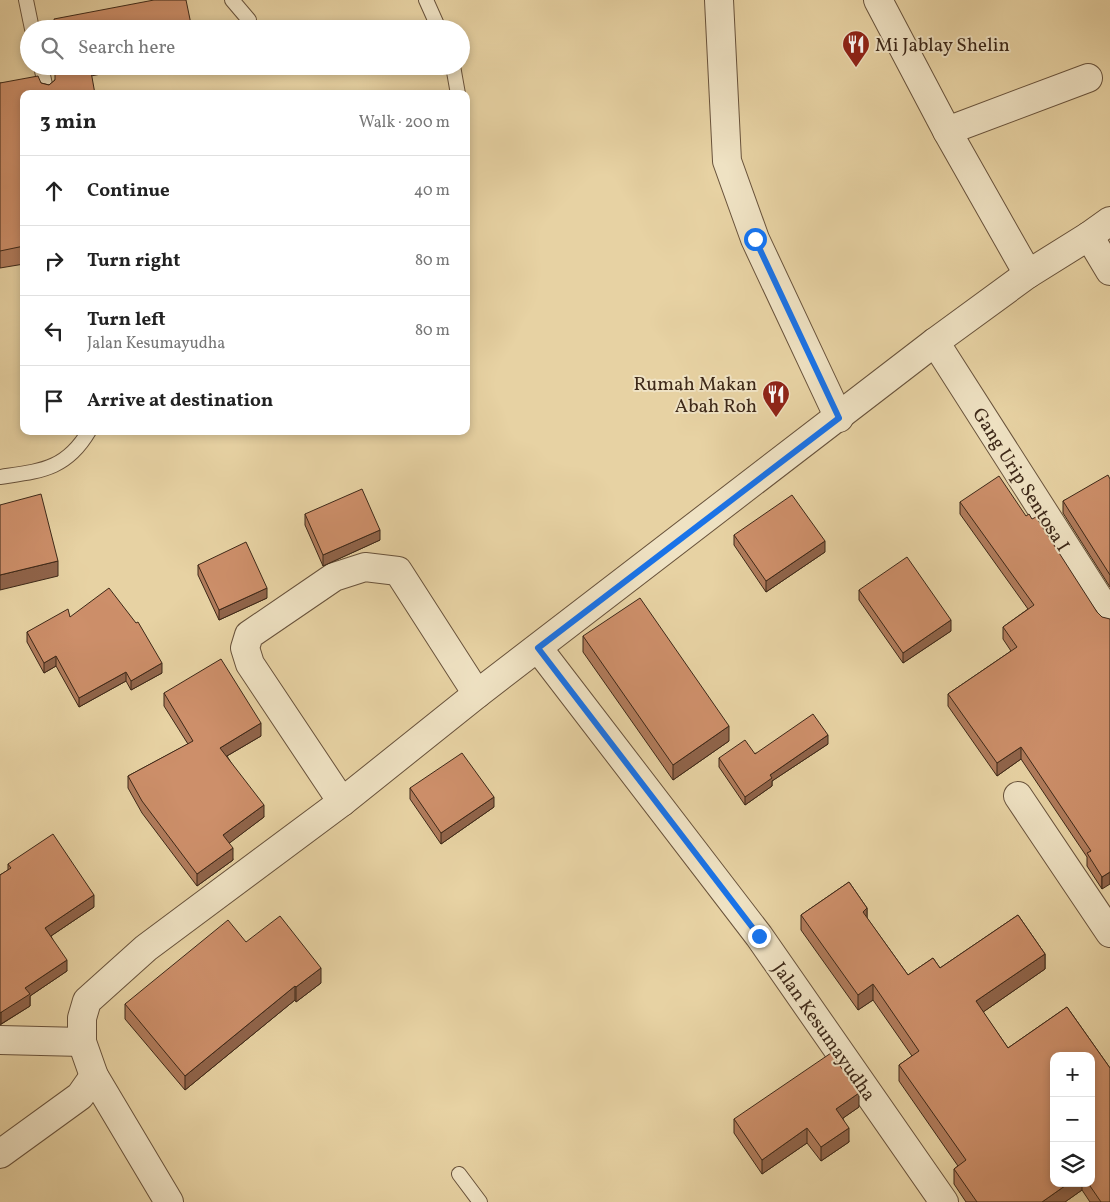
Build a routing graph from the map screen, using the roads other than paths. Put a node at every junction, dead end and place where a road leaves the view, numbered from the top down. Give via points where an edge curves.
1 (26, 0) edge
2 (232, 0) edge
3 (426, 0) edge
4 (719, 0) edge
5 (878, 0) edge
6 (30, 20) edge
7 (250, 20) dead end
8 (435, 20) edge
9 (43, 75) edge
10 (455, 75) edge
11 (1088, 78) dead end
12 (46, 90) edge
13 (457, 90) edge
14 (947, 131) junction
15 (1100, 229) edge
16 (1110, 271) edge
17 (1028, 274) junction
18 (935, 342) junction
19 (839, 418) junction
20 (87, 435) edge
21 (0, 477) edge
22 (1110, 616) edge
23 (538, 648) junction
24 (477, 694) junction
25 (1018, 796) dead end
26 (342, 802) junction
27 (1110, 933) edge
28 (0, 1040) edge
29 (82, 1042) junction
30 (94, 1076) junction
31 (0, 1154) edge
32 (459, 1174) dead end
33 (168, 1202) edge
34 (480, 1202) edge
35 (944, 1202) edge

1 - 6 lane
2 - 7 lane
3 - 8 lane
4 - 19 street via 726,161 755,239
5 - 14 street
9 - 12 lane
10 - 13 lane
11 - 14 street
14 - 17 street
15 - 16 street
15 - 17 street
17 - 18 street
18 - 19 street
18 - 22 street, Gang Urip Sentosa I
19 - 23 street
20 - 21 lane via 79,448 47,470
23 - 24 street
23 - 35 street, Jalan Kesumayudha via 759,936
24 - 26 street
24 - 26 street via 398,571 365,567 334,577 250,635 245,648 250,664
25 - 27 street
26 - 29 street via 146,948 87,1001 82,1018
28 - 29 street
29 - 30 street
30 - 31 street via 80,1096
30 - 33 street
32 - 34 lane

